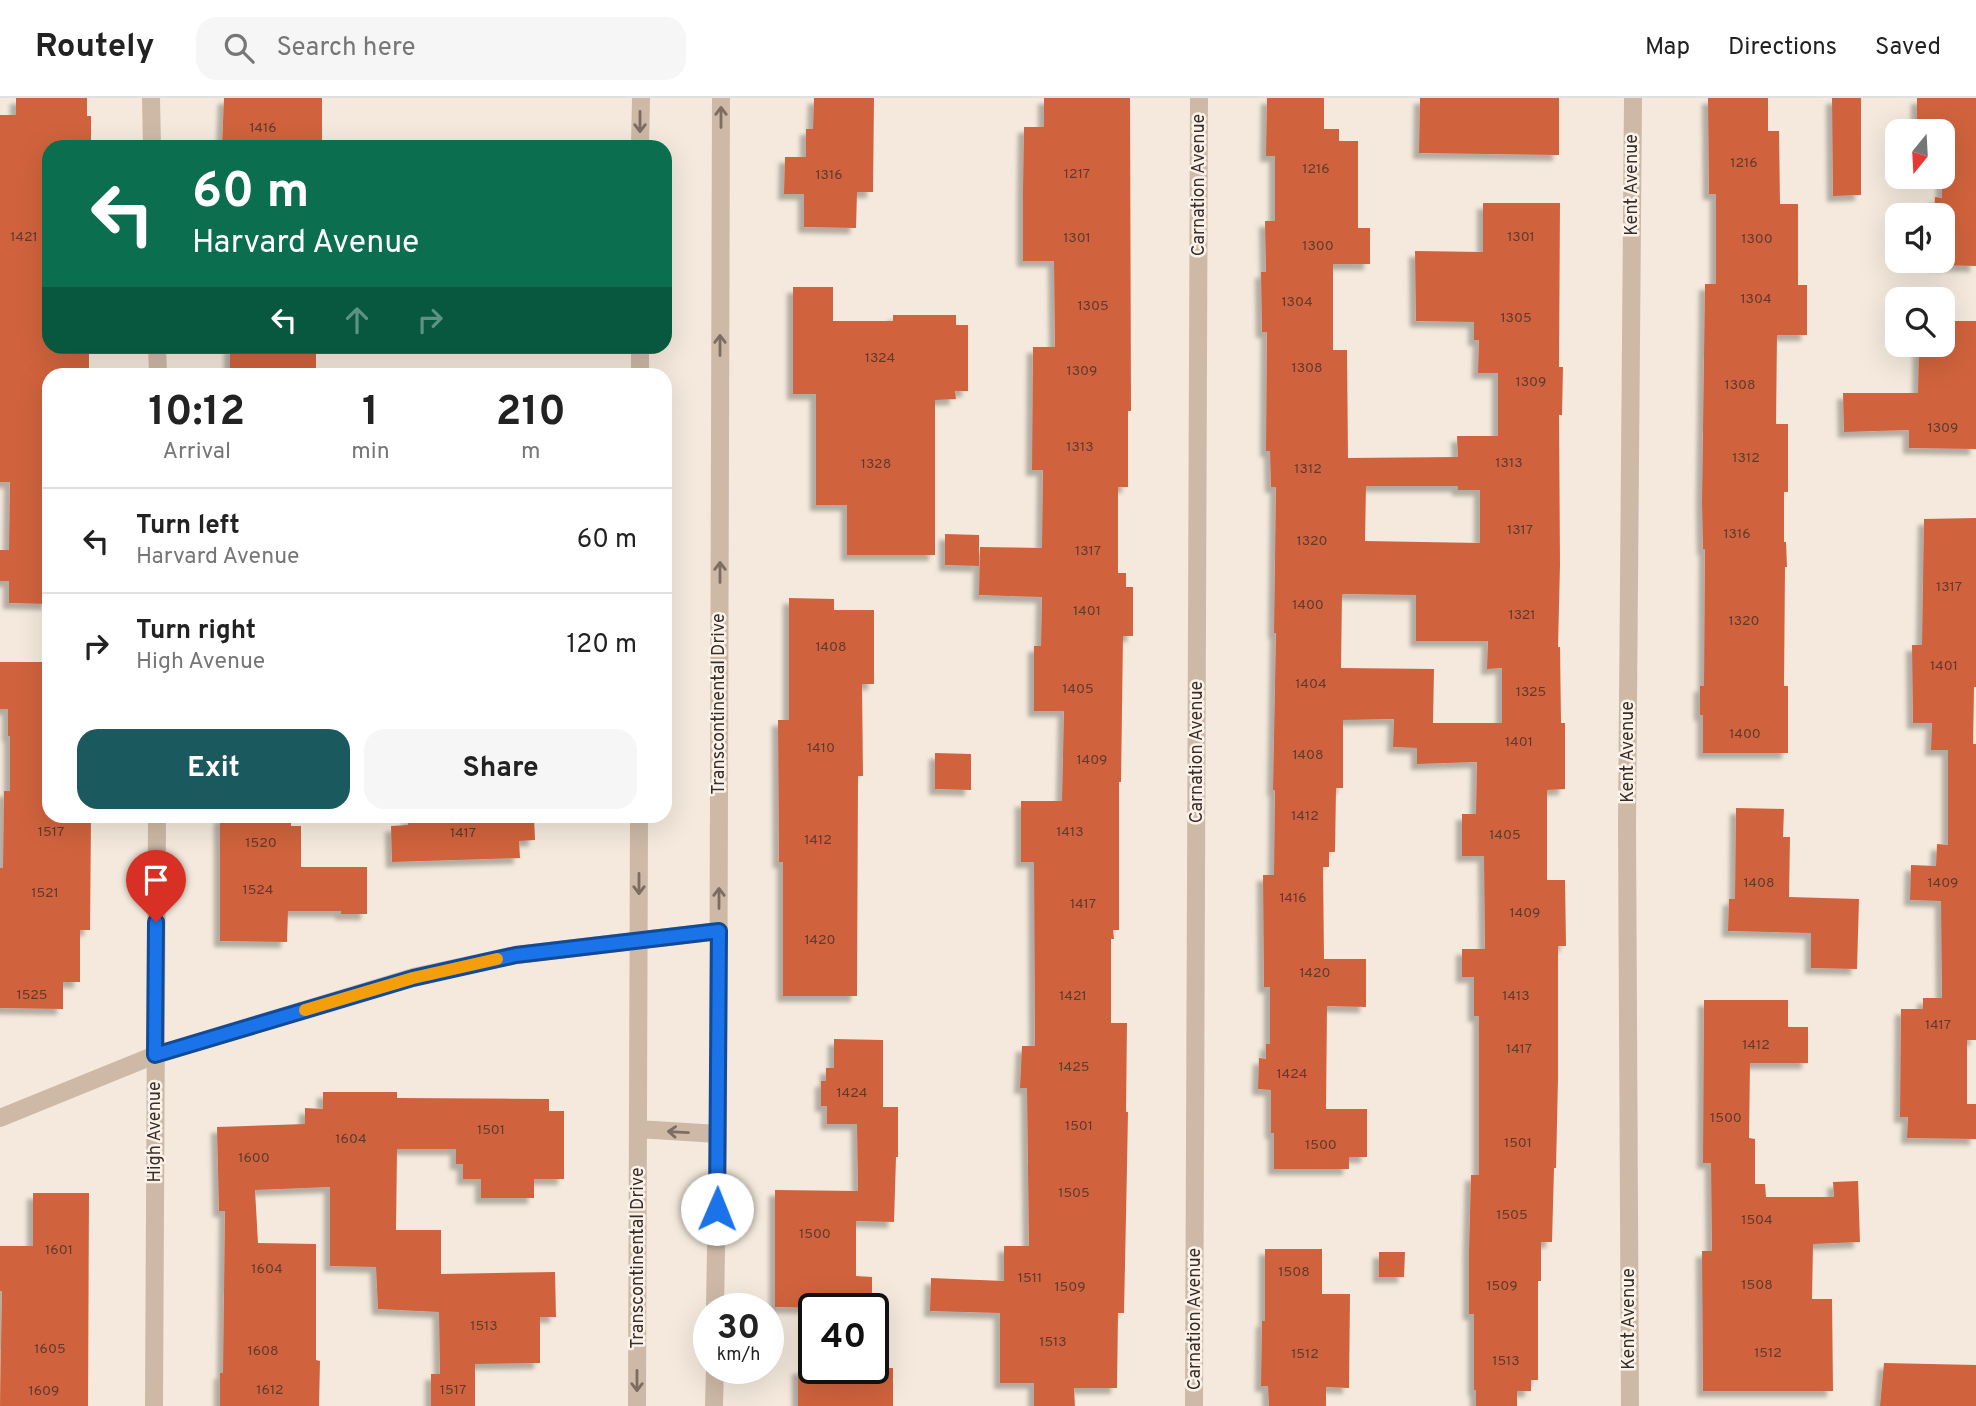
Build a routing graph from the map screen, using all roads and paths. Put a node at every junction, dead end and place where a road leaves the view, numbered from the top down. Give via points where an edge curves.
1 (151, 98) edge
2 (640, 98) edge
3 (721, 98) edge
4 (1199, 98) edge
5 (1633, 98) edge
6 (152, 140) edge
7 (640, 140) edge
8 (158, 823) edge
9 (639, 823) edge
10 (719, 931) junction
11 (639, 942) junction
12 (155, 1055) junction
13 (0, 1118) edge
14 (638, 1129) junction
15 (718, 1134) junction
16 (715, 1293) edge
17 (715, 1384) edge
18 (154, 1406) edge
19 (637, 1406) edge
20 (714, 1406) edge
21 (1194, 1406) edge
22 (1630, 1406) edge

1 - 6 street
2 -> 7 street
10 -> 3 street, Transcontinental Drive
4 - 21 street, Carnation Avenue
5 - 22 street, Kent Avenue via 1627,811
8 - 12 street, High Avenue
9 -> 11 street, Transcontinental Drive
10 - 11 street
10 - 15 street, Transcontinental Drive
11 - 12 street via 516,955 413,978
11 - 14 street, Transcontinental Drive
12 - 13 street
12 - 18 street, High Avenue
15 -> 14 street
14 -> 19 street, Transcontinental Drive
15 - 16 street, Transcontinental Drive
17 - 20 street

